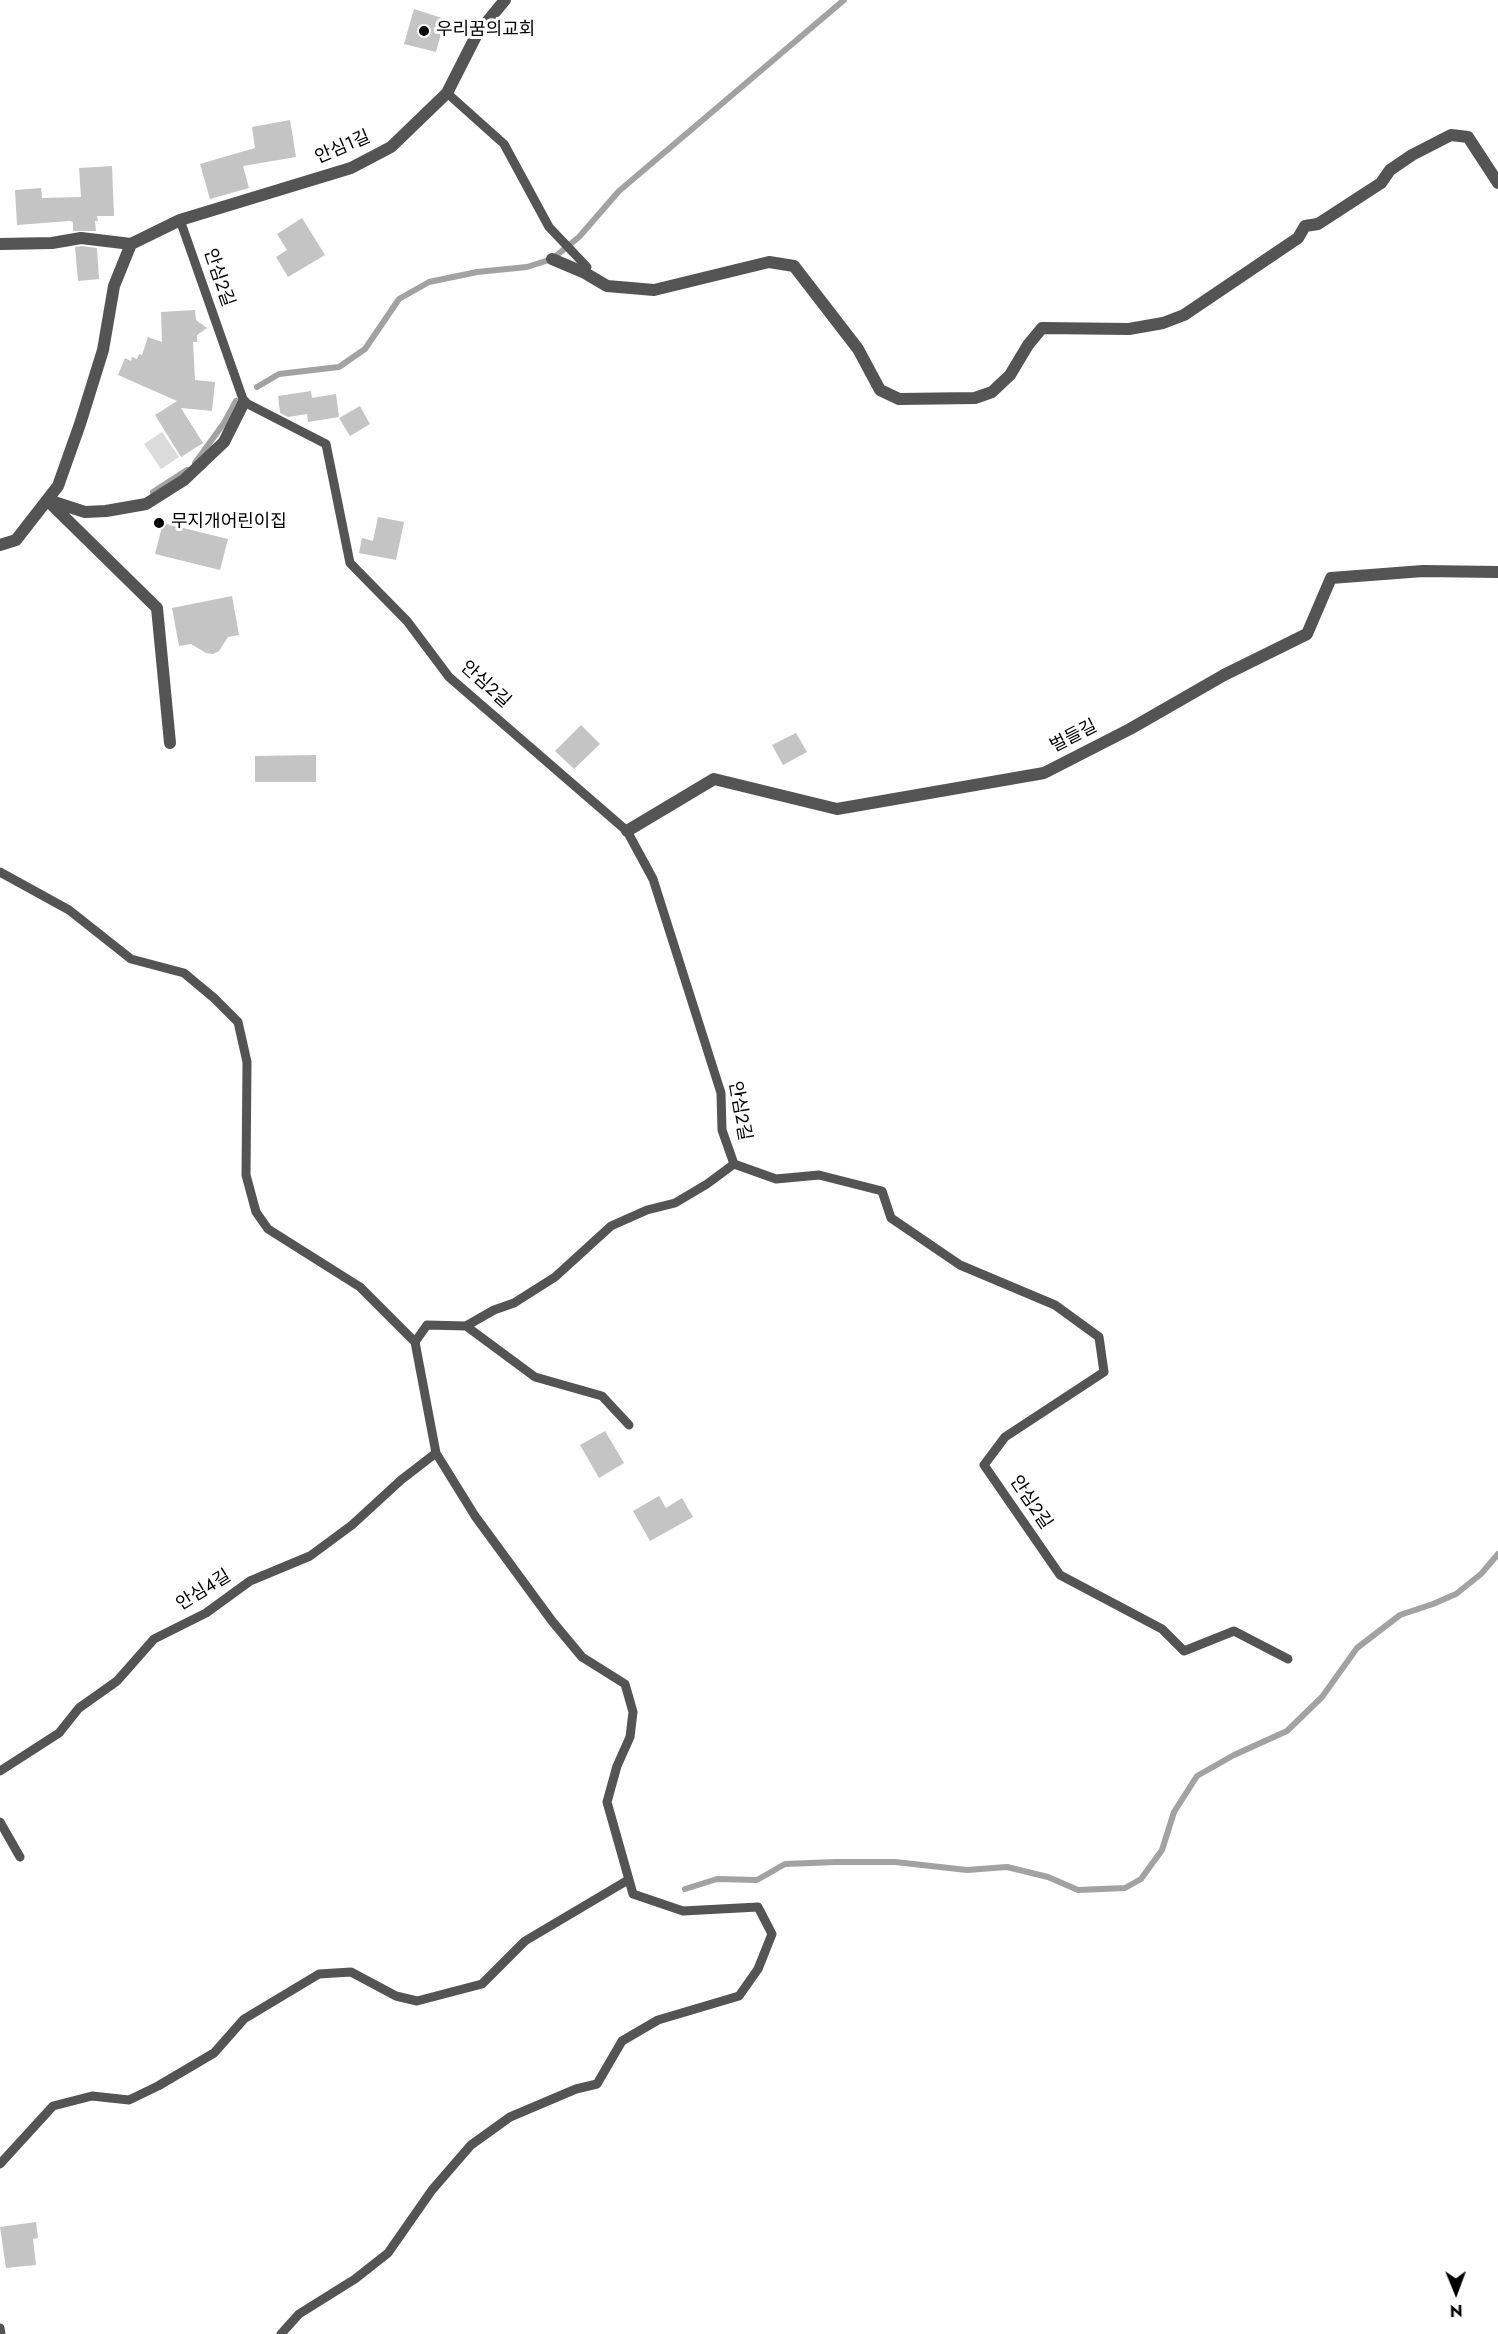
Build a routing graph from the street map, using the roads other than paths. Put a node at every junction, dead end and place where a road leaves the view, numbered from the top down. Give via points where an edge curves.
1 (506, 0) edge
2 (447, 93) junction
3 (1498, 183) edge
4 (180, 220) junction
5 (0, 244) edge
6 (131, 244) junction
7 (552, 259) dead end
8 (587, 267) dead end
9 (244, 402) junction
10 (47, 500) junction
11 (0, 545) edge
12 (1498, 572) edge
13 (170, 743) dead end
14 (627, 831) junction
15 (0, 872) edge
16 (734, 1164) junction
17 (466, 1326) junction
18 (415, 1342) junction
19 (629, 1425) dead end
20 (436, 1453) junction
21 (1288, 1659) dead end
22 (0, 1770) edge
23 (0, 1821) edge
24 (20, 1857) dead end
25 (628, 1880) junction
26 (0, 2164) edge
27 (0, 2328) edge
28 (1, 2334) edge
29 (281, 2334) edge

1 - 2 street, 안심1길 via 477,34
2 - 4 street, 안심1길 via 391,147 351,168
2 - 8 lane via 504,144 549,227
3 - 7 street via 1468,137 1451,135 1412,155 1390,170 1381,183 1318,224 1305,226 1298,238 1184,315 1129,329 1042,328 1010,375 993,392 975,398 899,399 880,390 858,349 794,266 769,262 654,290 607,286
4 - 6 street, 안심1길
4 - 9 lane, 안심2길
5 - 6 street via 81,238
6 - 10 street via 114,286 102,350 81,424 58,486
9 - 10 street via 224,442 184,480 146,504 85,512
9 - 14 lane, 안심2길 via 326,444 350,563 407,621 449,677
10 - 11 street via 16,540
10 - 13 street via 157,608
12 - 14 street, 벌들길 via 1423,571 1331,578 1306,634 1044,773 837,809 714,779
14 - 16 lane, 안심2길 via 653,879 721,1093 722,1130
15 - 18 lane via 69,910 131,959 184,973 238,1023 247,1062 246,1175 256,1212 268,1229 360,1287
16 - 17 lane via 675,1203 611,1226 555,1277 514,1303
16 - 21 lane, 안심2길 via 776,1179 819,1175 882,1191 891,1218 960,1265 1055,1305 1099,1337 1104,1372 1005,1437 984,1465 1060,1575 1162,1629 1184,1651 1234,1631
17 - 18 lane via 427,1325
17 - 19 lane via 535,1377 602,1396
18 - 20 lane
20 - 22 lane, 안심4길 via 310,1556 250,1581 206,1613 154,1639 117,1681 79,1708 59,1733
20 - 25 lane via 475,1516 552,1621 582,1657 625,1684 633,1712 630,1737 607,1802
23 - 24 lane
25 - 26 lane via 525,1941 482,1984 417,2001 396,1996 351,1972 319,1974 244,2019 214,2053 158,2086 129,2100 92,2096 53,2106
25 - 29 lane via 633,1894 683,1911 758,1907 772,1934 758,1969 739,1996 658,2020 622,2041 597,2084 510,2117 471,2145 432,2190 388,2253 299,2314
27 - 28 lane

